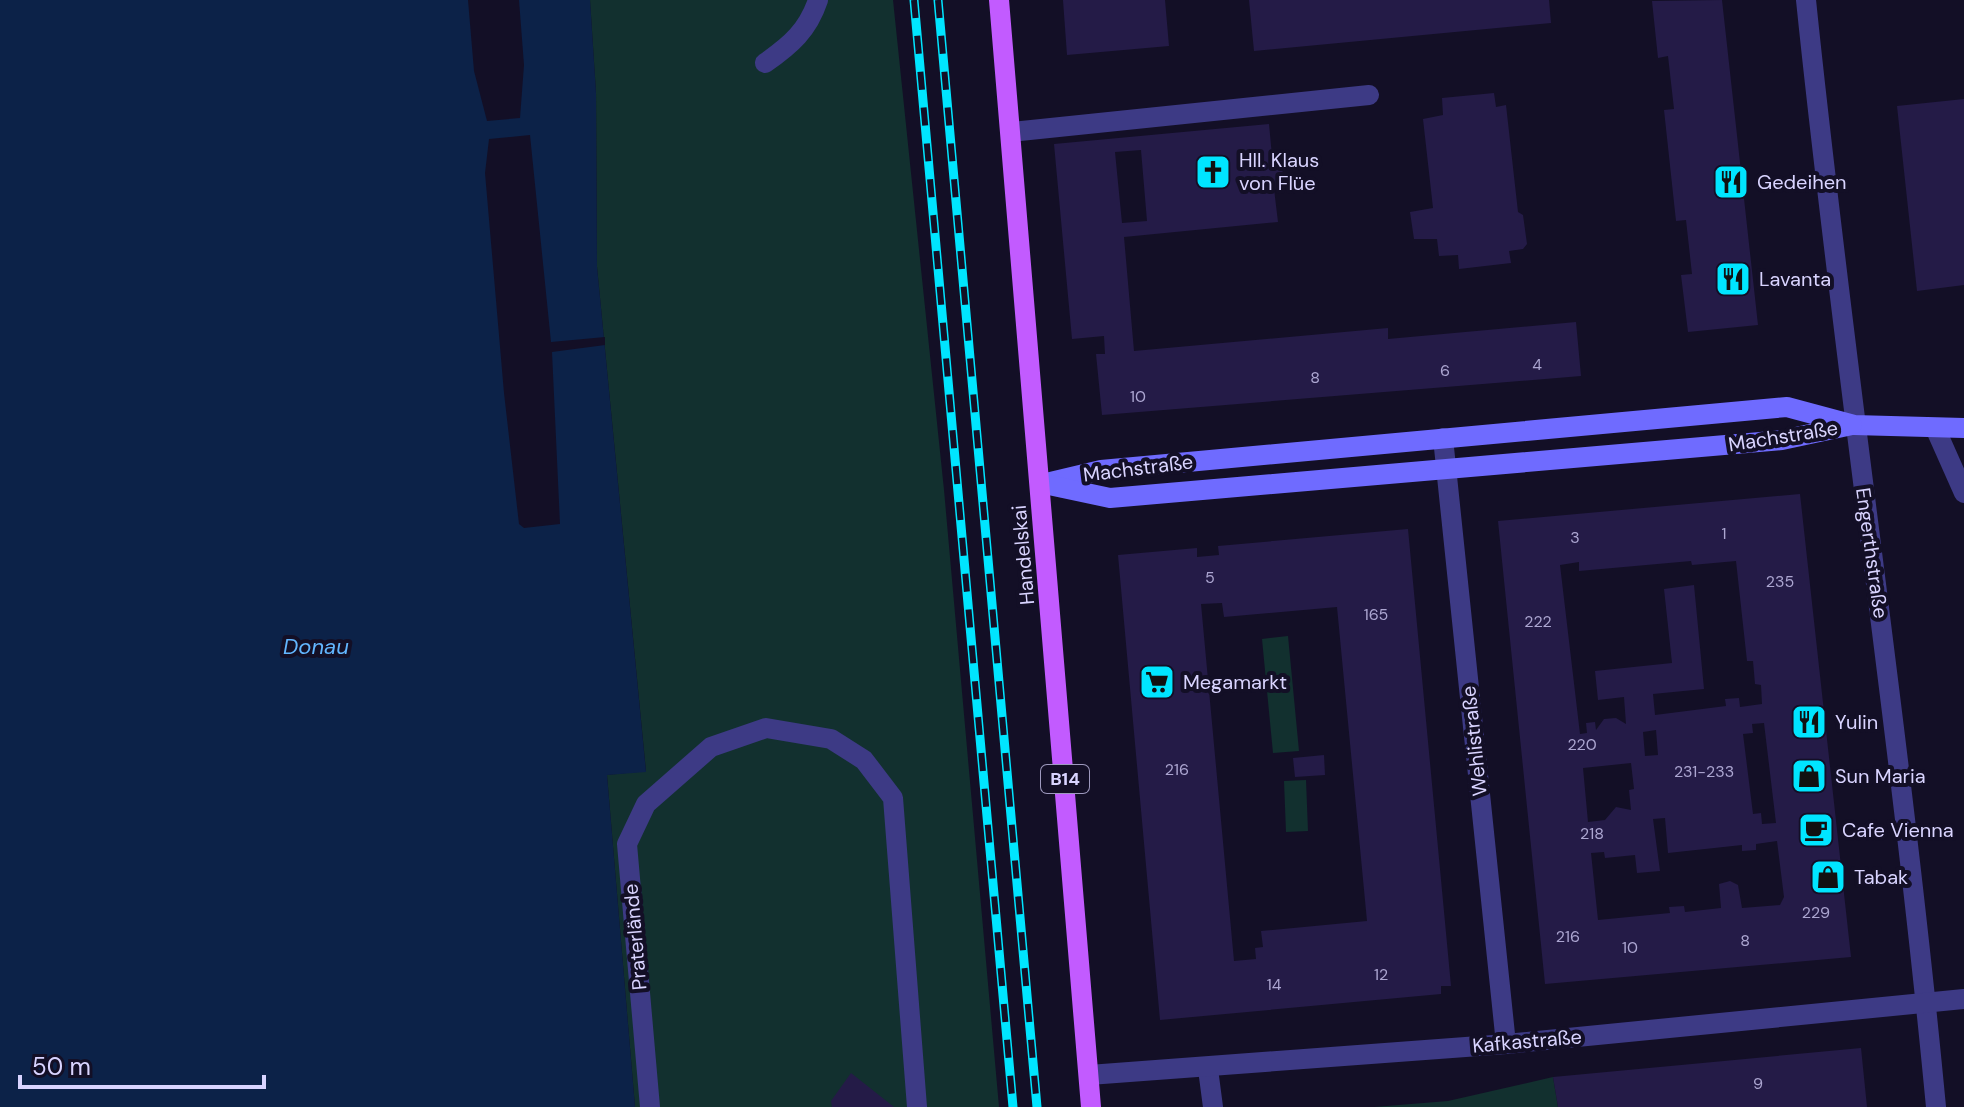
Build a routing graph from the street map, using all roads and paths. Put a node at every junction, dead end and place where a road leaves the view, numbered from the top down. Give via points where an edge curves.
1 (818, 0) edge
2 (999, 0) edge
3 (1806, 0) edge
4 (765, 63) dead end
5 (1369, 95) dead end
6 (1011, 132) junction
7 (1854, 425) junction
8 (1964, 428) edge
9 (1936, 430) junction
10 (1443, 438) junction
11 (1446, 470) junction
12 (1042, 484) junction
13 (1964, 493) edge
14 (1964, 999) edge
15 (1926, 1003) junction
16 (1506, 1044) junction
17 (1208, 1069) junction
18 (1089, 1075) junction
19 (650, 1107) edge
20 (917, 1107) edge
21 (1091, 1107) edge
22 (1213, 1107) edge
23 (1936, 1107) edge

1 - 4 street via 810,23
2 - 6 main road, Handelskai / B14
3 - 7 street, Engerthstraße
5 - 6 street
6 - 12 main road, Handelskai / B14
7 - 9 main road
7 - 10 main road, Machstraße via 1787,407
7 - 11 main road, Machstraße via 1782,440
7 - 15 street, Engerthstraße via 1879,591
8 - 9 main road
9 - 13 street
10 - 11 street, Wehlistraße
10 - 12 main road, Machstraße via 1101,470
11 - 12 main road, Machstraße via 1110,498
11 - 16 street, Wehlistraße
12 - 18 main road, Handelskai / B14
14 - 15 street, Kafkastraße
15 - 16 street, Kafkastraße
15 - 23 street, Engerthstraße
16 - 17 street, Kafkastraße
17 - 18 street, Kafkastraße
17 - 22 street
18 - 21 main road, Handelskai / B14
19 - 20 street, Praterlände via 627,844 646,804 711,747 766,728 831,739 864,760 893,798

